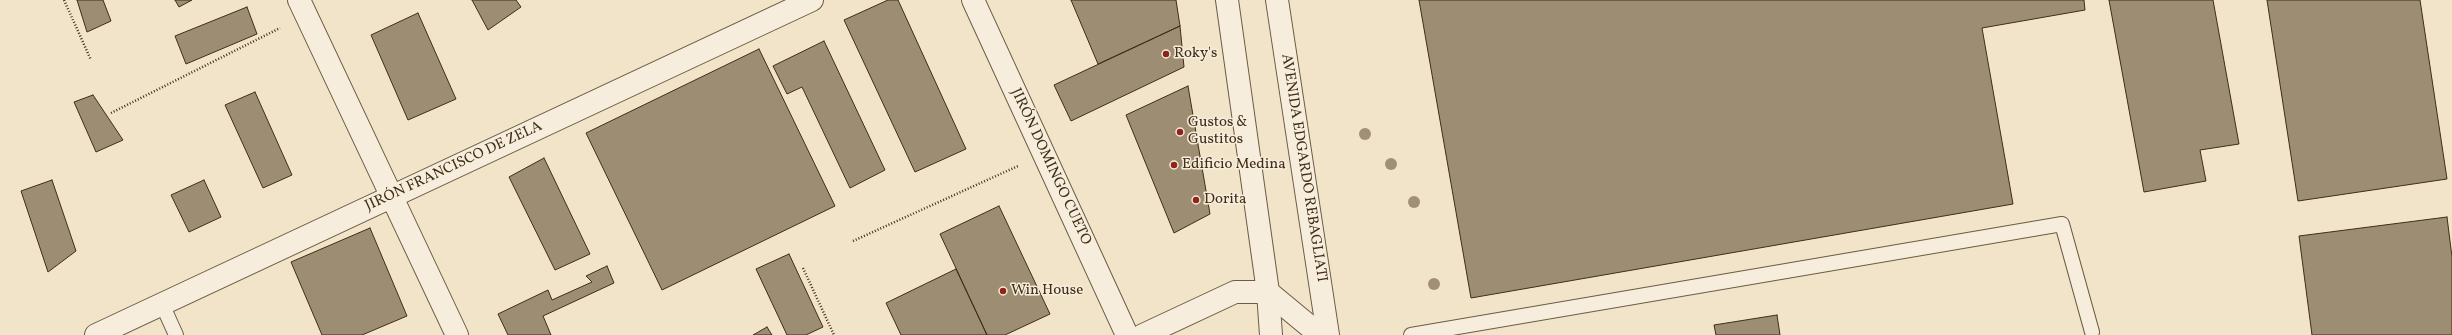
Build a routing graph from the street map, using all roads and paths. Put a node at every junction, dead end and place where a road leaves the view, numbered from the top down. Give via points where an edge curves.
1 (64, 0) edge
2 (812, 0) edge
3 (973, 0) edge
4 (1227, 0) edge
5 (1277, 0) edge
6 (302, 8) edge
7 (91, 60) dead end
8 (111, 113) dead end
9 (1044, 155) junction
10 (392, 197) junction
11 (853, 241) dead end
12 (803, 268) dead end
13 (1268, 292) junction
14 (162, 304) junction
15 (2092, 332) dead end
16 (96, 335) edge
17 (176, 335) edge
18 (457, 335) edge
19 (834, 335) edge
20 (1127, 335) edge
21 (1143, 335) edge
22 (1271, 335) edge
23 (1320, 335) edge
24 (1328, 335) edge
25 (1411, 335) edge

1 - 7 path
2 - 10 street, JIRÓN FRANCISCO DE ZELA
3 - 9 street, JIRÓN DOMINGO CUETO
4 - 13 street
5 - 24 street, AVENIDA EDGARDO REBAGLIATI
6 - 8 path
6 - 10 street
9 - 11 path
9 - 20 street, JIRÓN DOMINGO CUETO
10 - 14 street, JIRÓN FRANCISCO DE ZELA
10 - 18 street
12 - 19 path
13 - 21 street via 1235,292
13 - 22 street
13 - 23 street
14 - 16 street, JIRÓN FRANCISCO DE ZELA
14 - 17 lane
15 - 25 lane via 2062,224

